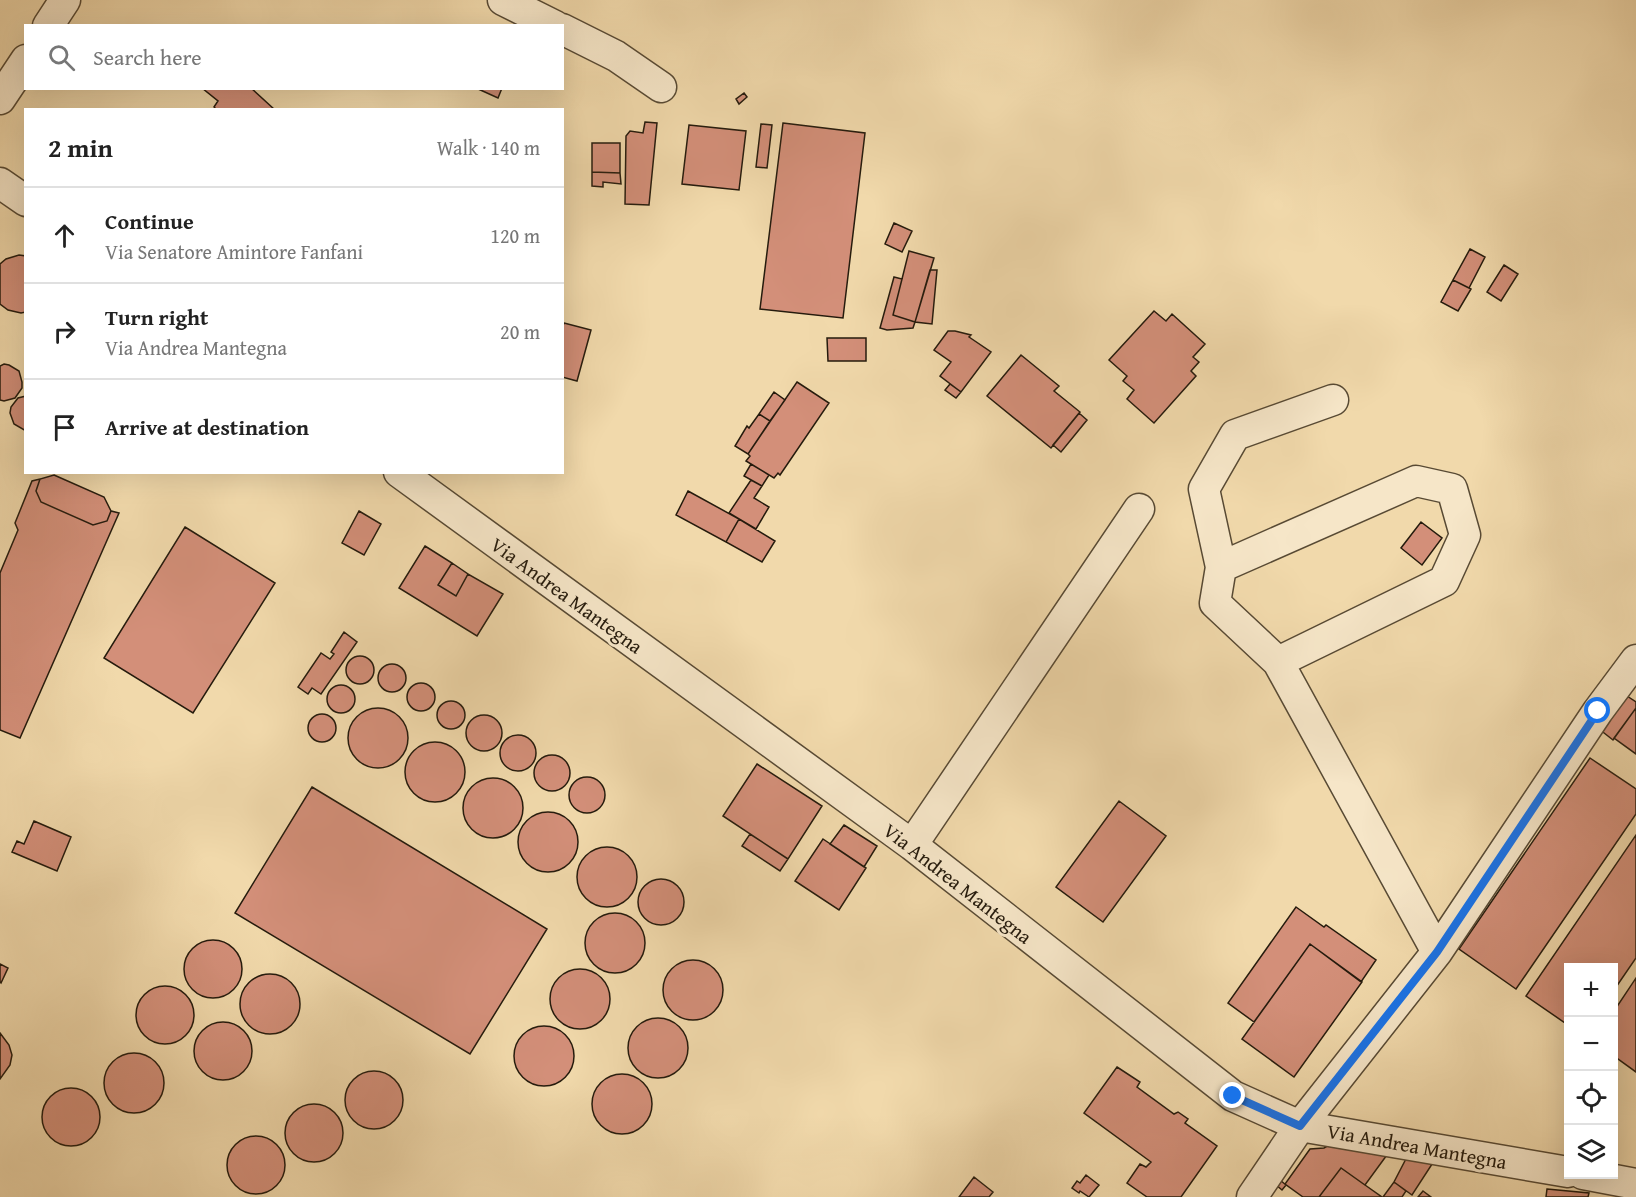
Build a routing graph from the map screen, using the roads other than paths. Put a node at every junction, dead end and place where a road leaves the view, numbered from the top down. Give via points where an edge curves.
1 (65, 0) edge
2 (503, 0) edge
3 (49, 24) edge
4 (551, 24) edge
5 (564, 30) edge
6 (24, 63) edge
7 (661, 87) dead end
8 (0, 99) edge
9 (0, 183) edge
10 (24, 200) edge
11 (1333, 400) dead end
12 (402, 474) edge
13 (1139, 510) dead end
14 (1221, 567) junction
15 (1636, 660) edge
16 (1278, 662) junction
17 (912, 845) junction
18 (1437, 952) junction
19 (1300, 1126) junction
20 (1564, 1171) edge
21 (1610, 1179) edge
22 (1636, 1184) edge
23 (1252, 1197) edge

1 - 3 street
2 - 4 street
5 - 7 street via 616,56
6 - 8 street
9 - 10 street
11 - 14 street via 1235,435 1204,489
12 - 17 street, Via Andrea Mantegna
13 - 17 street
14 - 16 street via 1215,603
14 - 16 street via 1416,481 1452,489 1465,535 1444,581
15 - 18 street
16 - 18 street
17 - 19 street, Via Andrea Mantegna via 1233,1096
18 - 19 street
19 - 20 street, Via Andrea Mantegna
19 - 23 street
21 - 22 street

